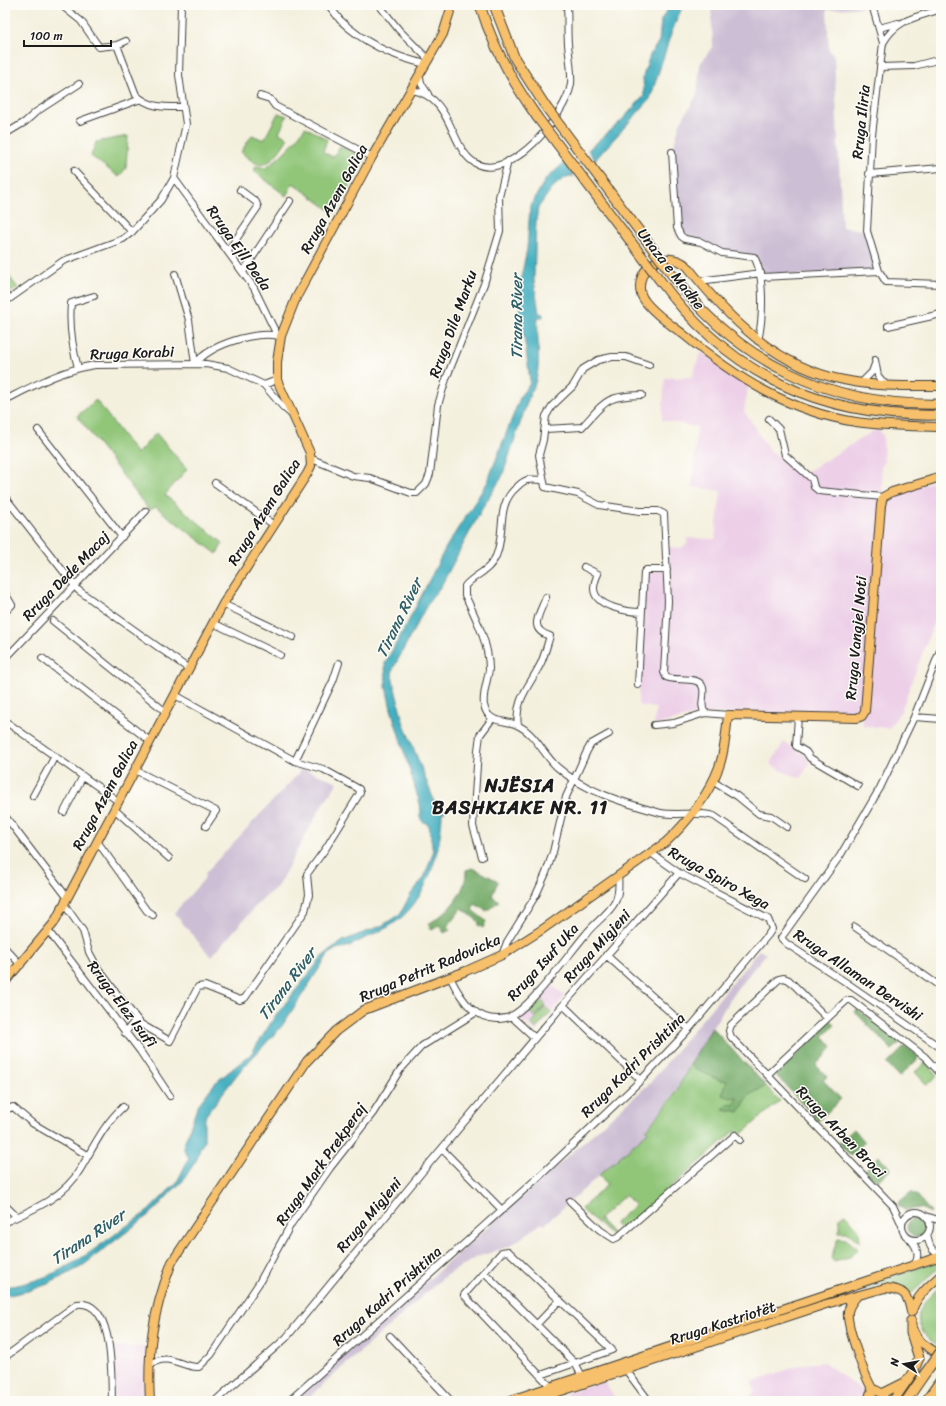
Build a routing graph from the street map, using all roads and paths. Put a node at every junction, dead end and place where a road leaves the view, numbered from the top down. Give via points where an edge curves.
1 (61, 5) edge
2 (181, 5) edge
3 (328, 5) edge
4 (379, 5) edge
5 (452, 5) edge
6 (480, 5) edge
7 (494, 5) edge
8 (566, 5) edge
9 (872, 5) edge
10 (941, 9) edge
11 (902, 22) junction
12 (879, 28) junction
13 (126, 41) dead end
14 (883, 43) junction
15 (117, 45) junction
16 (941, 59) edge
17 (427, 62) junction
18 (880, 67) junction
19 (420, 76) junction
20 (79, 84) dead end
21 (411, 91) junction
22 (260, 96) dead end
23 (141, 99) junction
24 (437, 105) junction
25 (182, 107) junction
26 (80, 121) dead end
27 (5, 134) edge
28 (672, 152) dead end
29 (372, 157) junction
30 (508, 162) junction
31 (941, 168) edge
32 (74, 171) dead end
33 (870, 174) junction
34 (174, 178) junction
35 (240, 190) dead end
36 (290, 201) dead end
37 (132, 232) junction
38 (228, 251) junction
39 (243, 272) junction
40 (879, 272) junction
41 (175, 274) dead end
42 (761, 275) junction
43 (699, 281) junction
44 (941, 284) edge
45 (94, 296) dead end
46 (5, 302) edge
47 (941, 314) edge
48 (888, 326) dead end
49 (279, 335) junction
50 (758, 341) junction
51 (195, 364) junction
52 (649, 365) dead end
53 (78, 368) junction
54 (277, 380) junction
55 (861, 383) junction
56 (264, 385) junction
57 (886, 386) junction
58 (941, 386) edge
59 (642, 394) dead end
60 (5, 400) edge
61 (941, 404) edge
62 (291, 414) junction
63 (941, 415) edge
64 (769, 419) dead end
65 (941, 427) edge
66 (545, 429) junction
67 (38, 430) dead end
68 (312, 459) junction
69 (941, 477) edge
70 (543, 480) junction
71 (215, 483) dead end
72 (5, 497) edge
73 (883, 497) junction
74 (146, 511) dead end
75 (274, 525) junction
76 (122, 537) junction
77 (584, 567) dead end
78 (666, 570) junction
79 (74, 585) junction
80 (5, 593) edge
81 (546, 597) dead end
82 (223, 604) junction
83 (5, 612) edge
84 (642, 612) junction
85 (53, 621) dead end
86 (213, 623) junction
87 (293, 637) dead end
88 (941, 648) edge
89 (280, 654) dead end
90 (42, 658) dead end
91 (5, 659) edge
92 (339, 663) dead end
93 (189, 669) junction
94 (638, 685) dead end
95 (175, 695) junction
96 (166, 712) junction
97 (705, 713) junction
98 (728, 715) junction
99 (798, 717) junction
100 (914, 717) junction
101 (492, 719) junction
102 (941, 719) edge
103 (5, 721) edge
104 (518, 725) junction
105 (654, 725) dead end
106 (609, 734) dead end
107 (150, 741) junction
108 (55, 756) junction
109 (295, 761) junction
110 (135, 770) junction
111 (83, 776) junction
112 (575, 780) junction
113 (712, 781) junction
114 (858, 786) dead end
115 (33, 796) dead end
116 (116, 805) junction
117 (64, 812) dead end
118 (691, 813) junction
119 (5, 816) edge
120 (206, 826) dead end
121 (787, 827) dead end
122 (97, 841) junction
123 (651, 853) junction
124 (482, 857) dead end
125 (169, 858) dead end
126 (678, 873) junction
127 (618, 876) junction
128 (805, 879) dead end
129 (66, 900) junction
130 (153, 915) dead end
131 (856, 928) dead end
132 (772, 929) joint
133 (49, 932) junction
134 (5, 948) edge
135 (502, 955) junction
136 (606, 955) junction
137 (21, 965) junction
138 (450, 977) junction
139 (5, 982) edge
140 (941, 987) edge
141 (563, 1005) junction
142 (475, 1013) junction
143 (511, 1016) junction
144 (827, 1018) junction
145 (136, 1019) junction
146 (689, 1029) junction
147 (125, 1034) junction
148 (535, 1038) junction
149 (941, 1048) edge
150 (768, 1074) junction
151 (941, 1074) edge
152 (641, 1080) junction
153 (170, 1096) dead end
154 (123, 1107) dead end
155 (5, 1110) edge
156 (740, 1140) dead end
157 (442, 1149) junction
158 (88, 1155) junction
159 (570, 1201) dead end
160 (5, 1205) edge
161 (895, 1208) junction
162 (502, 1210) junction
163 (911, 1213) junction
164 (16, 1216) junction
165 (926, 1216) junction
166 (940, 1220) edge
167 (5, 1222) edge
168 (902, 1225) junction
169 (930, 1227) junction
170 (928, 1235) junction
171 (909, 1239) junction
172 (941, 1256) edge
173 (914, 1266) junction
174 (484, 1272) junction
175 (941, 1276) edge
176 (857, 1296) junction
177 (560, 1300) junction
178 (911, 1317) junction
179 (536, 1324) junction
180 (390, 1336) dead end
181 (941, 1351) edge
182 (941, 1356) edge
183 (5, 1357) edge
184 (575, 1363) junction
185 (149, 1365) junction
186 (626, 1370) junction
187 (541, 1375) junction
188 (582, 1376) junction
189 (941, 1380) edge
190 (906, 1381) junction
191 (551, 1387) junction
192 (874, 1391) junction
193 (884, 1397) edge
194 (112, 1401) edge
195 (150, 1401) edge
196 (215, 1401) edge
197 (289, 1401) edge
198 (451, 1401) edge
199 (508, 1401) edge
200 (531, 1401) edge
201 (649, 1401) edge
202 (869, 1401) edge
203 (892, 1401) edge
204 (906, 1401) edge
205 (926, 1401) edge

1 - 15 street via 81,21 99,47
2 - 25 street via 179,54
3 - 17 street via 340,19 369,42 388,52
4 - 17 street
5 - 17 main road, Rruga Azem Galica via 443,34
6 - 63 highway, Unaza e Madhe, bridge via 487,28 502,60 537,117 659,279 693,320 713,339 749,366 789,388 818,400 856,410 889,414
7 - 61 highway, Unaza e Madhe, bridge via 515,59 546,108 695,305 724,332 753,353 796,377 831,390 869,400
8 - 30 street via 571,84 563,106 526,151
9 - 12 street
10 - 11 street, Rruga Iliria
11 - 12 street
11 - 14 street, Rruga Iliria via 891,30
12 - 14 street
13 - 15 street
14 - 18 street, Rruga Iliria
15 - 23 street via 136,95
16 - 18 street via 914,66
17 - 19 main road, Rruga Azem Galica
18 - 33 street, Rruga Iliria
19 - 21 main road, Rruga Azem Galica
19 - 24 street via 426,92
20 - 27 street
21 - 24 street
21 - 29 main road, Rruga Azem Galica
22 - 29 street via 270,99 275,106
23 - 25 street via 155,107
23 - 26 street
24 - 30 street via 470,160 484,166
25 - 34 street via 186,124
28 - 42 street via 677,228 681,236 701,242 722,253 754,257
29 - 49 main road, Rruga Azem Galica via 296,298
30 - 68 street, Rruga Dile Marku via 499,197 500,231 482,291 446,379 435,424 430,474 426,484 417,493 411,493 370,478 353,476
31 - 33 street
32 - 37 street
33 - 40 street, Rruga Iliria via 867,230
34 - 37 street via 161,200
34 - 38 street, Rruga Ejll Deda
35 - 38 street via 256,202 258,207
36 - 39 street
37 - 46 street via 123,239 63,261
38 - 39 street, Rruga Ejll Deda
39 - 49 street, Rruga Ejll Deda
40 - 42 street
40 - 44 street via 882,278 892,283
41 - 51 street via 189,320
42 - 43 street
42 - 50 street
43 - 50 main road via 723,310
43 - 65 main road via 681,261 665,258 657,261 646,271 640,286 641,294 659,315 711,357 749,383 798,407 828,416 878,424
45 - 53 street via 71,304 72,348
47 - 48 street
49 - 51 street via 242,339 206,353
49 - 54 main road, Rruga Azem Galica
50 - 55 main road via 818,373
51 - 53 street, Rruga Korabi via 95,365
51 - 56 street, Rruga Korabi via 228,368
52 - 66 street via 626,357 612,357 598,360 583,369 568,392 552,406 546,416
53 - 60 street, Rruga Korabi via 46,378
54 - 56 street
54 - 62 main road, Rruga Azem Galica
55 - 57 main road
55 - 57 street via 872,372 875,360 878,376
56 - 62 street
57 - 58 main road
59 - 66 street via 606,401 582,427
62 - 68 main road, Rruga Azem Galica
64 - 73 street via 779,429 785,455 812,479 814,488 819,492
66 - 70 street via 539,455
67 - 76 street
68 - 75 main road, Rruga Azem Galica via 307,474
69 - 73 main road
70 - 78 street via 545,487 578,494 599,505 658,511 664,514
70 - 101 street via 528,480 514,489 504,504 498,550 494,561 465,586 465,595 488,652 489,671 484,704
71 - 75 street
72 - 79 street
73 - 99 main road, Rruga Vangjel Noti via 865,711 857,718
74 - 76 street, Rruga Dede Macaj
75 - 82 main road, Rruga Azem Galica
76 - 79 street, Rruga Dede Macaj
77 - 84 street via 598,574 595,593 604,602 622,611
78 - 84 street via 644,572
78 - 97 street via 668,601 664,672 669,679 694,681 701,685 702,709
79 - 91 street, Rruga Dede Macaj
79 - 93 street
80 - 83 street via 12,605
81 - 104 street via 537,621 537,629 540,633 550,636 541,662 523,692 516,716
82 - 86 main road, Rruga Azem Galica
82 - 87 street
84 - 94 street
85 - 96 street
86 - 89 street
86 - 93 main road, Rruga Azem Galica
88 - 100 street
90 - 107 street
92 - 109 street
93 - 95 main road, Rruga Azem Galica
95 - 96 main road, Rruga Azem Galica
95 - 109 street
96 - 107 main road, Rruga Azem Galica
97 - 98 street, Rruga Vangjel Noti
97 - 105 street via 674,723
98 - 99 main road, Rruga Vangjel Noti
98 - 113 main road, Rruga Petrit Radovicka via 720,766
99 - 114 street via 796,746 810,758
100 - 102 street
100 - 149 street, Rruga Allaman Dervishi via 880,788 840,856 781,938
101 - 104 street
101 - 124 street via 480,735 478,750 473,826
103 - 108 street
104 - 112 street via 534,739 556,766
106 - 112 street via 591,744
107 - 110 main road, Rruga Azem Galica
108 - 111 street
108 - 115 street
109 - 145 street via 323,768 357,787 360,793 307,874 310,895 305,910 245,998 240,1000 205,986 198,987 170,1041
110 - 116 main road, Rruga Azem Galica
110 - 120 street via 216,811
111 - 116 street
111 - 117 street
112 - 118 street via 583,786 642,807 671,815
112 - 135 street via 566,797 546,872
113 - 118 main road, Rruga Petrit Radovicka
113 - 121 street via 737,796 759,814 770,816
116 - 122 main road, Rruga Azem Galica
116 - 125 street
118 - 123 main road, Rruga Petrit Radovicka via 681,828
118 - 128 street via 714,816
119 - 129 street
122 - 129 main road, Rruga Azem Galica
122 - 130 street via 147,911
123 - 126 street, Rruga Spiro Xega
123 - 127 main road, Rruga Petrit Radovicka
126 - 132 street, Rruga Spiro Xega via 768,919
126 - 136 street, Rruga Migjeni
127 - 135 main road, Rruga Petrit Radovicka
127 - 143 street, Rruga Isuf Uka via 619,889 615,902 519,1011
129 - 133 main road
129 - 145 street via 83,931 89,952 97,967
131 - 140 street
132 - 146 street, Rruga Kadri Prishtina
133 - 137 main road
133 - 147 street, Rruga Elez Isufi
134 - 137 street
135 - 138 main road, Rruga Petrit Radovicka
136 - 141 street, Rruga Migjeni
136 - 146 street
137 - 139 main road
138 - 142 street via 460,996
138 - 185 main road, Rruga Petrit Radovicka via 364,1010 336,1031 307,1061 172,1262 161,1290 154,1319
141 - 148 street, Rruga Migjeni
141 - 152 street
142 - 143 street, Rruga Isuf Uka via 496,1018
142 - 185 street, Rruga Mark Prekperaj via 422,1046 400,1070 373,1112 291,1224 259,1283 211,1355 199,1367 168,1359 161,1359
143 - 148 street
144 - 150 street
144 - 150 street, Rruga Arben Broci via 789,980 779,979 731,1025 729,1031 731,1037
144 - 151 street via 844,1001 851,1000 925,1057
145 - 147 street
146 - 152 street, Rruga Kadri Prishtina
147 - 153 street, Rruga Elez Isufi via 140,1051
148 - 157 street, Rruga Migjeni
150 - 161 street, Rruga Arben Broci
152 - 162 street, Rruga Kadri Prishtina
154 - 158 street via 104,1129
155 - 158 street via 13,1107 32,1123
156 - 159 street via 735,1135 614,1239 600,1230
157 - 162 street
157 - 196 street, Rruga Migjeni via 286,1338
158 - 164 street via 77,1175 66,1187 43,1205
160 - 164 street
161 - 163 street, Rruga Arben Broci
161 - 168 street, Rruga Arben Broci
162 - 197 street, Rruga Kadri Prishtina
163 - 165 street, Rruga Arben Broci via 919,1212
163 - 168 street
164 - 167 street
165 - 166 street, Rruga Arben Broci
165 - 169 street
166 - 169 street, Rruga Arben Broci
168 - 171 street, Rruga Arben Broci
169 - 170 street
170 - 171 street via 917,1241
170 - 172 street via 931,1249
171 - 173 street, Rruga Arben Broci via 915,1245 918,1254
172 - 173 main road, Rruga Kastriotët
173 - 188 main road, Rruga Kastriotët
174 - 177 street via 502,1252 508,1251
174 - 179 street
174 - 187 street via 464,1295
175 - 178 main road via 921,1293 915,1302
176 - 178 main road, Rruga Kastriotët via 894,1288 909,1299
176 - 186 main road, Rruga Kastriotët
176 - 192 main road via 850,1305 848,1318 866,1378
177 - 179 street
177 - 184 street via 612,1350
178 - 182 main road, Rruga Kastriotët via 913,1330 919,1341
178 - 190 highway via 911,1333 919,1358
179 - 184 street
180 - 198 street
181 - 204 highway, bridge
183 - 194 street via 77,1304 85,1303 92,1306 100,1316 108,1338
184 - 187 street
184 - 188 street
185 - 195 main road, Rruga Petrit Radovicka
186 - 200 main road, Rruga Kastriotët
186 - 201 street
187 - 191 street
188 - 191 main road, Rruga Kastriotët
189 - 205 highway
190 - 193 main road
190 - 203 highway
191 - 199 main road, Rruga Kastriotët
192 - 193 main road
192 - 202 main road via 870,1394

